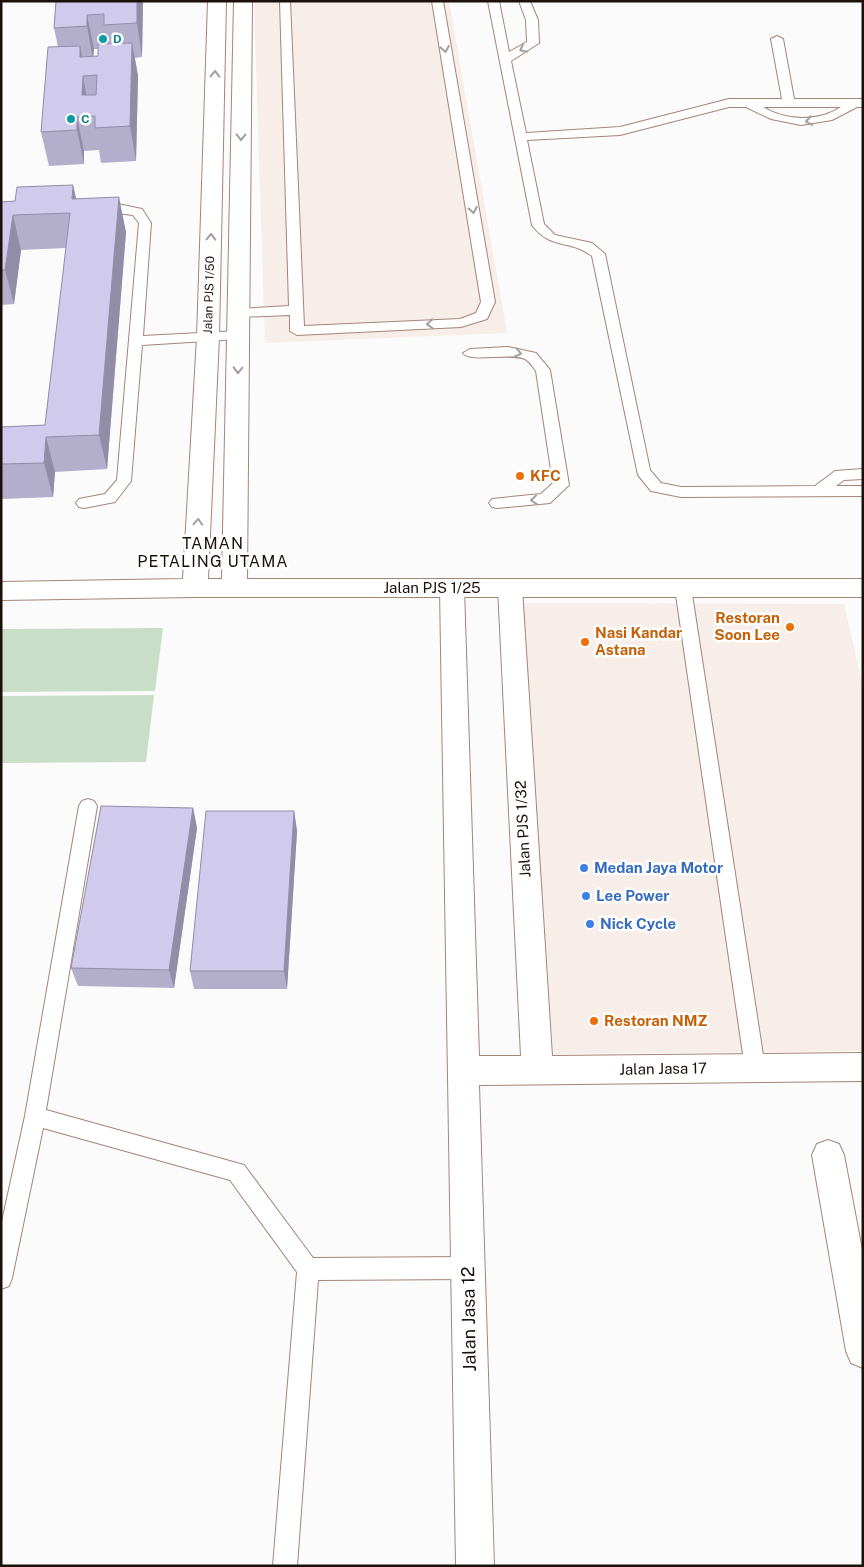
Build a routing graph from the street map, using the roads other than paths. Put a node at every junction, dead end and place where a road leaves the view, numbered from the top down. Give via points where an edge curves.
1 (217, 1) edge
2 (243, 1) edge
3 (285, 1) edge
4 (437, 1) edge
5 (493, 1) edge
6 (524, 1) edge
7 (777, 39) dead end
8 (506, 58) junction
9 (749, 103) junction
10 (789, 103) junction
11 (858, 103) edge
12 (521, 137) junction
13 (85, 208) edge
14 (297, 310) junction
15 (238, 313) junction
16 (238, 335) junction
17 (208, 337) junction
18 (135, 341) junction
19 (470, 353) dead end
20 (863, 474) edge
21 (819, 491) junction
22 (863, 491) edge
23 (84, 503) dead end
24 (497, 503) dead end
25 (194, 588) junction
26 (234, 588) junction
27 (510, 588) junction
28 (683, 588) junction
29 (452, 589) junction
30 (1, 591) edge
31 (862, 591) edge
32 (88, 806) dead end
33 (863, 1066) edge
34 (755, 1068) junction
35 (537, 1070) junction
36 (464, 1071) junction
37 (35, 1116) junction
38 (828, 1155) dead end
39 (468, 1268) junction
40 (308, 1269) junction
41 (1, 1278) edge
42 (863, 1351) edge
43 (284, 1566) edge
44 (475, 1566) edge

17 -> 1 street, Jalan PJS 1/50
2 -> 15 street, Jalan PJS 1/50
3 - 14 lane
4 -> 14 lane via 488,302 482,316 461,323 298,331
5 - 8 lane
6 -> 8 lane via 532,20 533,43
7 - 10 lane
8 - 12 lane
9 - 10 lane
11 -> 9 lane via 827,118 801,122 782,120
9 - 12 lane via 729,103 620,131
10 - 11 lane
12 - 21 lane via 538,225 551,238 587,246 598,254 643,471 647,477 656,487 681,492
13 - 18 lane via 112,207 138,212 145,223
14 - 15 lane
15 - 16 street, Jalan PJS 1/50
16 - 17 lane
16 -> 26 street, Jalan PJS 1/50
17 - 18 lane
25 -> 17 street, Jalan PJS 1/50
18 - 23 lane via 124,481 110,498
19 -> 24 lane via 508,351 531,356 543,370 561,486 545,499
20 - 21 lane via 840,475
21 - 22 lane
25 - 26 street, Jalan PJS 1/25
25 - 30 street, Jalan PJS 1/25
26 - 29 street, Jalan PJS 1/25
27 - 28 street, Jalan PJS 1/25
27 - 29 street, Jalan PJS 1/25
27 - 35 street, Jalan PJS 1/32
28 - 31 street, Jalan PJS 1/25
28 - 34 lane
29 - 36 street
32 - 37 lane
33 - 34 street, Jalan Jasa 17
34 - 35 street, Jalan Jasa 17
35 - 36 street, Jalan Jasa 17
36 - 39 street, Jalan Jasa 12
37 - 40 lane via 237,1172
37 - 41 lane
38 - 42 street
39 - 40 lane
39 - 44 street, Jalan Jasa 12
40 - 43 lane

